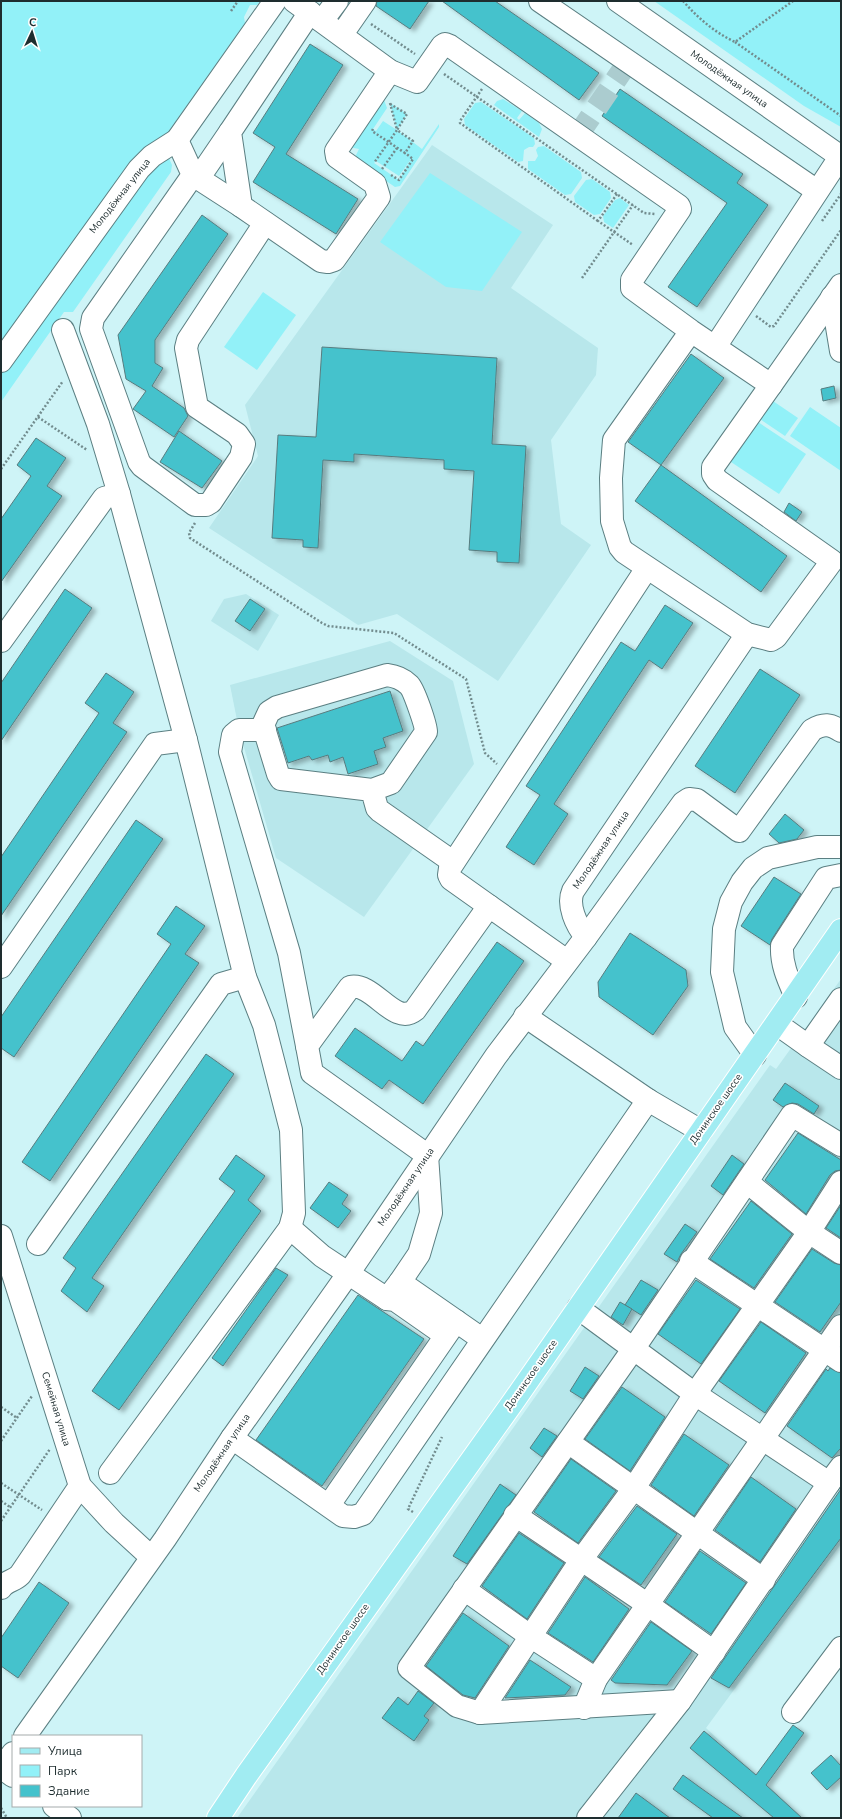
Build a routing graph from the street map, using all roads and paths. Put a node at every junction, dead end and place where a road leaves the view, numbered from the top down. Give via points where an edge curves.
1 (238, 1) edge
2 (275, 1) edge
3 (337, 1) edge
4 (540, 1) edge
5 (618, 1) edge
6 (683, 1) edge
7 (792, 1) edge
8 (231, 11) dead end
9 (309, 11) edge
10 (356, 14) edge
11 (735, 42) junction
12 (429, 64) junction
13 (390, 71) junction
14 (477, 97) junction
15 (387, 108) dead end
16 (841, 116) edge
17 (376, 124) dead end
18 (397, 130) junction
19 (230, 132) junction
20 (177, 140) junction
21 (388, 142) junction
22 (397, 148) junction
23 (405, 153) junction
24 (840, 157) edge
25 (374, 163) junction
26 (371, 166) dead end
27 (382, 169) junction
28 (195, 177) junction
29 (816, 191) junction
30 (617, 194) junction
31 (841, 194) edge
32 (633, 205) junction
33 (241, 206) junction
34 (677, 215) junction
35 (598, 220) junction
36 (265, 223) junction
37 (818, 226) dead end
38 (841, 230) edge
39 (614, 232) junction
40 (648, 256) junction
41 (582, 278) dead end
42 (837, 291) edge
43 (756, 315) dead end
44 (63, 330) dead end
45 (691, 331) junction
46 (714, 347) junction
47 (841, 351) edge
48 (1, 361) edge
49 (77, 367) junction
50 (771, 385) junction
51 (38, 417) junction
52 (90, 452) dead end
53 (1, 469) edge
54 (119, 494) junction
55 (206, 505) junction
56 (837, 555) edge
57 (647, 568) junction
58 (747, 634) junction
59 (1, 641) edge
60 (265, 730) junction
61 (841, 731) edge
62 (186, 740) junction
63 (510, 776) junction
64 (372, 790) junction
65 (841, 847) edge
66 (453, 862) junction
67 (841, 875) edge
68 (489, 906) junction
69 (841, 930) edge
70 (586, 936) junction
71 (567, 961) junction
72 (1, 967) edge
73 (245, 977) junction
74 (796, 997) junction
75 (838, 1008) edge
76 (525, 1016) junction
77 (777, 1024) junction
78 (307, 1046) junction
79 (808, 1046) junction
80 (755, 1055) junction
81 (841, 1068) edge
82 (648, 1100) junction
83 (701, 1131) junction
84 (841, 1145) edge
85 (427, 1155) junction
86 (747, 1182) junction
87 (841, 1182) edge
88 (290, 1228) junction
89 (809, 1232) junction
90 (1, 1236) edge
91 (38, 1244) dead end
92 (841, 1253) edge
93 (691, 1261) junction
94 (348, 1274) junction
95 (7, 1282) edge
96 (400, 1282) junction
97 (387, 1299) junction
98 (756, 1306) junction
99 (578, 1308) junction
100 (841, 1326) edge
101 (450, 1328) junction
102 (482, 1339) junction
103 (634, 1348) junction
104 (833, 1355) edge
105 (48, 1385) junction
106 (695, 1394) junction
107 (1, 1407) edge
108 (17, 1418) junction
109 (62, 1430) junction
110 (232, 1438) junction
111 (764, 1438) junction
112 (1, 1441) edge
113 (568, 1442) junction
114 (110, 1473) dead end
115 (835, 1475) edge
116 (1, 1483) edge
117 (80, 1486) junction
118 (634, 1488) junction
119 (19, 1495) junction
120 (1, 1501) edge
121 (329, 1505) junction
122 (10, 1508) junction
123 (515, 1515) junction
124 (1, 1521) edge
125 (57, 1521) junction
126 (697, 1532) junction
127 (151, 1558) junction
128 (581, 1560) junction
129 (764, 1580) junction
130 (1, 1588) edge
131 (464, 1589) junction
132 (647, 1604) junction
133 (530, 1636) junction
134 (841, 1648) edge
135 (714, 1652) junction
136 (596, 1679) junction
137 (680, 1701) junction
138 (584, 1708) junction
139 (794, 1712) dead end
140 (480, 1713) junction
141 (26, 1735) edge
142 (55, 1807) edge
143 (1, 1808) edge
144 (7, 1818) edge
145 (70, 1818) edge
146 (218, 1818) edge
147 (588, 1818) edge

1 - 8 path
2 - 20 street, Молодёжная улица
3 - 9 street
4 - 29 street
5 - 24 street, Молодёжная улица
6 - 11 path via 720,35
7 - 11 path
9 - 13 street
9 - 19 street
10 - 12 path
11 - 16 path
12 - 13 street via 417,82
12 - 14 path
12 - 34 street via 442,46 450,46 679,206
13 - 36 street via 336,151 337,157 375,184 379,192 378,200 340,254 334,260 321,261
14 - 30 path
14 - 35 path via 460,123
15 - 18 path via 390,103 408,114
17 - 21 path via 372,131
18 - 21 path
18 - 23 path via 413,141
19 - 28 street
19 - 33 street
20 - 28 street
20 - 48 street, Молодёжная улица via 152,156 139,169
21 - 22 path
21 - 25 path
22 - 23 path
22 - 27 path
23 - 27 path via 413,159 399,180
24 - 29 street
25 - 26 path
25 - 27 path
28 - 33 street
28 - 55 street via 93,318 92,329 139,462 195,505
29 - 46 street
30 - 32 path
30 - 35 path
31 - 37 path
32 - 34 path via 644,213
32 - 39 path
33 - 36 street
34 - 40 street
35 - 39 path
36 - 55 street via 192,331 186,348 197,407 237,434 244,444 241,457 211,502
38 - 43 path via 774,326 771,327
39 - 40 path
39 - 41 path
40 - 45 street via 632,280 632,288
42 - 47 street
42 - 50 street
44 - 49 street
45 - 46 street
45 - 57 street via 614,440 611,478 612,521 620,547
46 - 50 street
49 - 51 path via 70,371
49 - 54 street via 98,424
50 - 56 street via 713,468 713,474 717,480
51 - 52 path
51 - 53 path
54 - 59 street via 104,498
54 - 62 street
55 - 63 path via 190,533 190,538 328,626 394,633 466,679 485,753
56 - 58 street via 776,637 771,640
57 - 58 street
57 - 63 street
58 - 70 street, Молодёжная улица via 574,891 570,902 579,930
60 - 64 street via 281,779
60 - 64 street via 265,718 277,707 387,675 400,679 412,689 426,732 391,783
60 - 78 street via 239,730 233,735 230,752 289,953
61 - 70 street via 833,725 821,724 812,730 739,831 697,800 689,799 683,803
62 - 72 street via 155,744
62 - 73 street
63 - 66 street
64 - 66 street via 380,811
65 - 80 street via 817,847 768,858 753,868 731,902 724,929 722,972 735,1027
66 - 68 street via 449,871 451,879
67 - 74 street via 826,878 782,946 781,955 785,971
68 - 71 street
68 - 78 street via 410,1014 397,1012 363,988 350,987
69 - 74 main road, Донинское шоссе
70 - 71 street, Молодёжная улица
71 - 76 street, Молодёжная улица
73 - 88 street via 264,1025 291,1130 294,1214
73 - 91 street via 221,984
74 - 77 main road, Донинское шоссе
75 - 79 street
76 - 82 street
76 - 85 street, Молодёжная улица
77 - 79 street
77 - 80 main road, Донинское шоссе
78 - 85 street via 312,1073
79 - 81 street
80 - 83 main road, Донинское шоссе
82 - 83 street
82 - 102 street
83 - 99 main road, Донинское шоссе
84 - 86 street via 792,1115
85 - 94 street, Молодёжная улица
85 - 96 street via 431,1213 419,1254
86 - 89 street
86 - 93 street
87 - 89 street
88 - 94 street via 322,1256
88 - 114 street
89 - 92 street
89 - 98 street
90 - 95 street, Семейная улица
93 - 98 street
93 - 103 street
94 - 97 street
94 - 110 street, Молодёжная улица
95 - 105 street, Семейная улица
96 - 97 street
96 - 101 street
97 - 101 street via 395,1300
98 - 104 street
98 - 106 street
99 - 103 street
99 - 146 main road, Донинское шоссе
100 - 104 street
101 - 102 street
101 - 121 street
102 - 121 street via 363,1514 343,1516
103 - 106 street
103 - 113 street
104 - 111 street
105 - 108 path via 35,1391
105 - 109 street, Семейная улица
106 - 111 street
106 - 118 street
107 - 108 path
108 - 112 path
109 - 117 street, Семейная улица
109 - 119 path
110 - 121 street
110 - 127 street, Молодёжная улица
111 - 115 street
111 - 126 street
113 - 118 street
113 - 123 street
115 - 129 street
116 - 119 path
117 - 125 street
117 - 127 street, Семейная улица
118 - 126 street
118 - 128 street
119 - 122 path
119 - 125 path
120 - 122 path
122 - 124 path
123 - 128 street
123 - 131 street
125 - 130 street via 20,1575
126 - 129 street
126 - 132 street
127 - 141 street, Молодёжная улица
128 - 132 street
128 - 133 street
129 - 135 street
131 - 133 street
131 - 140 street via 409,1668 457,1706
132 - 135 street
132 - 136 street
133 - 136 street
133 - 140 street
134 - 139 street
135 - 137 street
136 - 138 street
137 - 138 street
137 - 147 street
138 - 140 street
142 - 145 street
143 - 144 path

